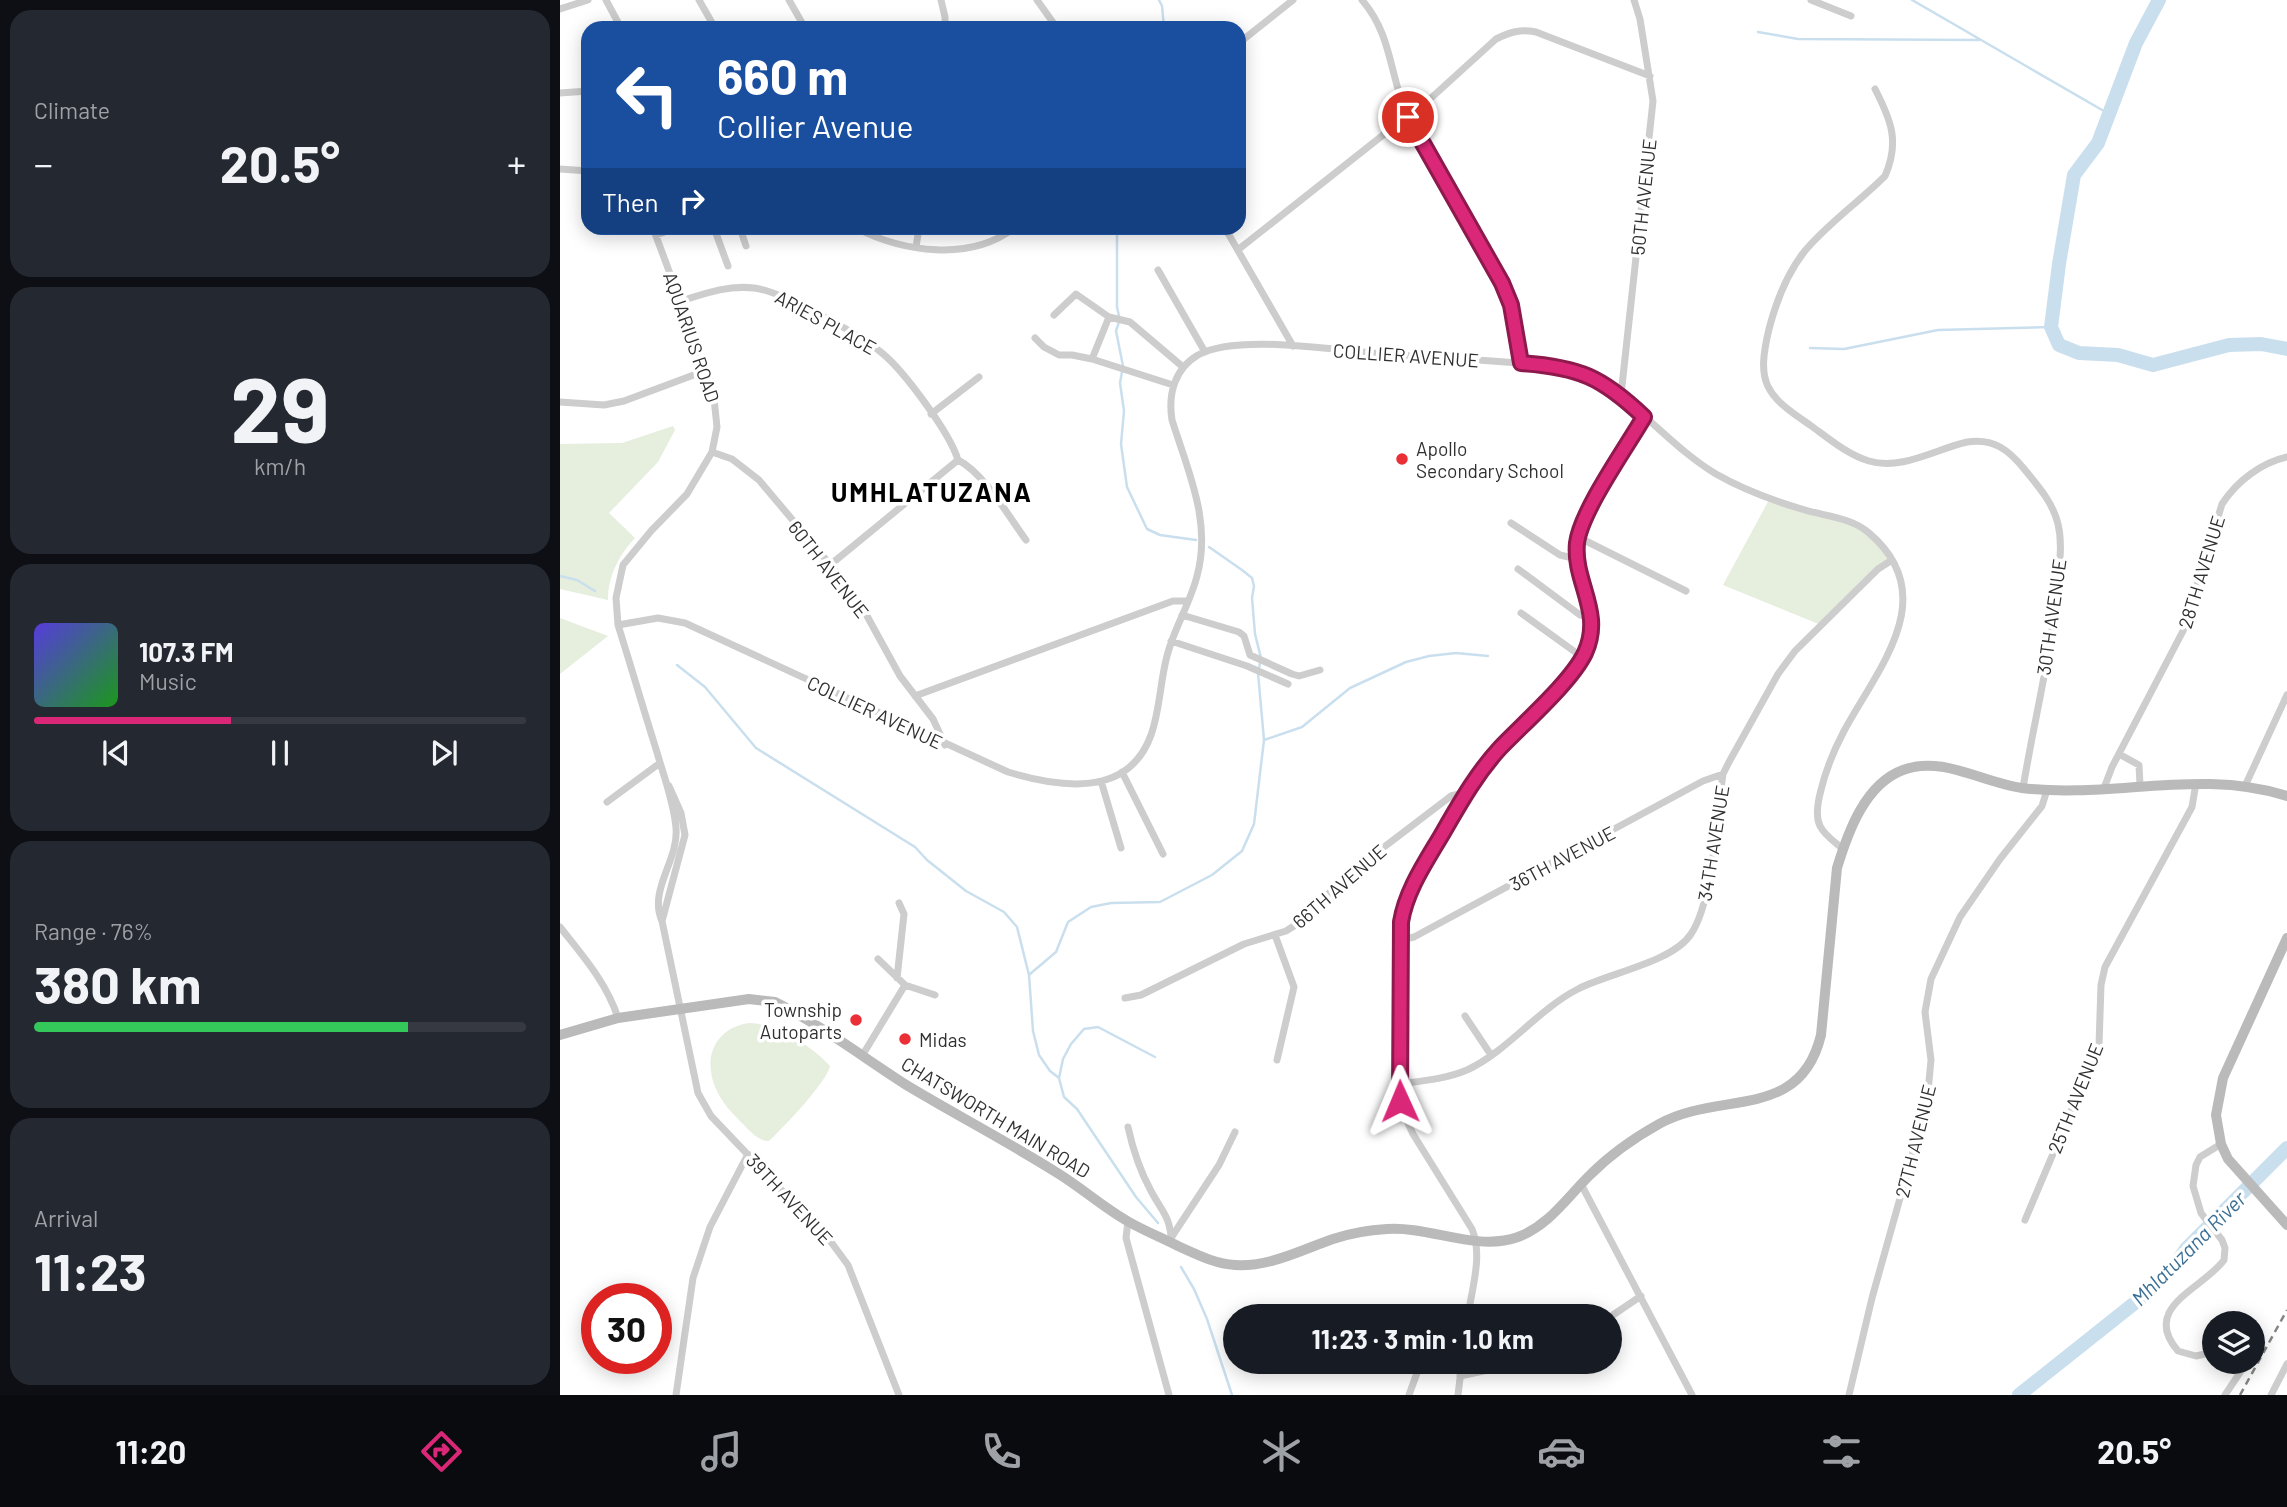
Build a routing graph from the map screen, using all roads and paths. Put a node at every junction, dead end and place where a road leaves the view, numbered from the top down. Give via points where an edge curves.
1 (588, 0) edge
2 (606, 0) edge
3 (699, 0) edge
4 (789, 0) edge
5 (940, 0) edge
6 (1037, 0) edge
7 (1293, 0) edge
8 (1362, 0) edge
9 (1634, 0) edge
10 (1811, 0) edge
11 (560, 9) edge
12 (1851, 16) dead end
13 (617, 21) edge
14 (711, 21) edge
15 (801, 21) edge
16 (945, 21) edge
17 (1052, 21) edge
18 (1246, 37) edge
19 (1650, 76) junction
20 (1875, 89) dead end
21 (581, 92) edge
22 (560, 93) edge
23 (1408, 117) junction
24 (560, 169) edge
25 (581, 170) edge
26 (656, 235) edge
27 (717, 235) edge
28 (742, 235) edge
29 (872, 235) edge
30 (918, 235) edge
31 (1002, 235) edge
32 (1230, 235) edge
33 (746, 246) dead end
34 (916, 247) junction
35 (1239, 249) junction
36 (728, 266) dead end
37 (1158, 270) dead end
38 (681, 301) junction
39 (1054, 314) dead end
40 (1109, 317) junction
41 (1035, 338) dead end
42 (1293, 346) junction
43 (1205, 352) junction
44 (1092, 359) junction
45 (1521, 363) junction
46 (1184, 367) junction
47 (706, 370) junction
48 (979, 377) dead end
49 (1173, 385) junction
50 (1621, 395) junction
51 (560, 402) edge
52 (932, 414) junction
53 (1644, 417) junction
54 (712, 452) junction
55 (2287, 457) edge
56 (958, 460) junction
57 (1511, 523) dead end
58 (1578, 537) junction
59 (1026, 540) dead end
60 (1577, 559) junction
61 (1892, 560) junction
62 (830, 565) junction
63 (1518, 569) dead end
64 (1686, 591) dead end
65 (1188, 601) junction
66 (1521, 613) dead end
67 (1182, 615) junction
68 (1591, 617) junction
69 (618, 625) junction
70 (1171, 641) junction
71 (1582, 657) junction
72 (1320, 670) dead end
73 (1289, 684) dead end
74 (2287, 695) edge
75 (915, 696) junction
76 (945, 745) junction
77 (2119, 754) junction
78 (660, 763) junction
79 (1122, 772) junction
80 (1723, 774) junction
81 (1101, 781) junction
82 (2196, 783) junction
83 (2140, 785) junction
84 (2245, 786) junction
85 (2023, 788) junction
86 (2104, 788) junction
87 (2047, 790) junction
88 (1466, 792) junction
89 (2287, 796) edge
90 (607, 802) dead end
91 (1121, 848) dead end
92 (1843, 849) junction
93 (1163, 854) dead end
94 (899, 903) dead end
95 (560, 927) edge
96 (1275, 935) junction
97 (2287, 937) edge
98 (1401, 940) junction
99 (878, 959) dead end
100 (897, 978) junction
101 (905, 985) junction
102 (935, 995) dead end
103 (1125, 998) dead end
104 (679, 1009) junction
105 (1465, 1016) dead end
106 (618, 1018) junction
107 (560, 1035) edge
108 (1491, 1055) junction
109 (862, 1056) junction
110 (1277, 1060) dead end
111 (1399, 1084) junction
112 (1128, 1127) dead end
113 (1235, 1132) dead end
114 (2221, 1144) junction
115 (748, 1154) junction
116 (1581, 1184) junction
117 (2025, 1220) dead end
118 (1128, 1221) junction
119 (2287, 1225) edge
120 (1171, 1240) junction
121 (1477, 1240) junction
122 (1641, 1296) junction
123 (1470, 1304) edge
124 (1622, 1309) edge
125 (2202, 1355) edge
126 (2287, 1364) edge
127 (1419, 1374) edge
128 (1469, 1374) edge
129 (2239, 1374) edge
130 (1460, 1376) joint
131 (676, 1395) edge
132 (899, 1395) edge
133 (1169, 1395) edge
134 (1409, 1395) edge
135 (1458, 1395) edge
136 (1692, 1395) edge
137 (1849, 1395) edge
138 (2225, 1395) edge
139 (2270, 1395) edge

1 - 11 street
2 - 13 street
3 - 14 street
4 - 15 street
5 - 16 street
6 - 17 street
7 - 18 street
8 - 23 street via 1384,34
9 - 19 street, 50TH AVENUE
10 - 12 street
19 - 23 street via 1552,37 1518,30 1496,39
19 - 50 street, 50TH AVENUE via 1653,101
20 - 85 street, 30TH AVENUE via 1892,133 1890,164 1885,176 1796,263 1779,296 1763,355 1763,375 1774,397 1792,413 1867,461 1891,463 1966,442 1993,443 2011,453 2048,499 2058,523 2061,553 2055,613
21 - 22 street
23 - 35 street
23 - 45 street via 1502,283 1511,305
24 - 25 street
26 - 38 street, AQUARIUS ROAD
27 - 36 street
28 - 33 street
29 - 34 street
30 - 34 street
31 - 34 street via 964,248
32 - 35 street
35 - 42 street
37 - 43 street
38 - 47 street, AQUARIUS ROAD
38 - 52 street, ARIES PLACE via 726,288 777,293 880,351
39 - 40 street via 1076,294
40 - 44 street
40 - 46 street via 1130,322
41 - 44 street via 1059,355
42 - 43 street, COLLIER AVENUE via 1248,345
42 - 45 street, COLLIER AVENUE
43 - 46 street, COLLIER AVENUE
44 - 49 street
45 - 50 street, COLLIER AVENUE via 1570,368
46 - 49 street, COLLIER AVENUE
47 - 51 street via 614,403
47 - 54 street, AQUARIUS ROAD via 717,408
48 - 52 street
49 - 65 street, COLLIER AVENUE via 1172,420 1203,528 1200,564
50 - 53 street, COLLIER AVENUE
52 - 56 street, ARIES PLACE
53 - 58 street
53 - 61 street, COLLIER AVENUE via 1733,484 1858,525
54 - 62 street, 60TH AVENUE via 738,463 759,480
54 - 69 street, AQUARIUS ROAD via 687,494 623,565 616,598
55 - 77 street, 28TH AVENUE via 2264,464 2222,504 2183,631
56 - 59 street via 981,480
56 - 62 street
57 - 60 street via 1560,555
58 - 60 street
58 - 64 street
60 - 68 street
61 - 80 street, 34TH AVENUE via 1795,651
61 - 92 street, COLLIER AVENUE via 1904,602 1896,637 1830,759 1819,800 1820,826
62 - 75 street, 60TH AVENUE via 861,606
63 - 68 street via 1580,615
65 - 67 street, COLLIER AVENUE
65 - 75 street via 1173,601
66 - 71 street
67 - 70 street, COLLIER AVENUE
67 - 72 street via 1239,632 1248,654 1265,663 1299,676
68 - 71 street
69 - 76 street, COLLIER AVENUE via 659,618 685,623
69 - 78 street
70 - 73 street
70 - 79 street, COLLIER AVENUE via 1151,734 1137,760
71 - 88 street
74 - 84 street
75 - 76 street, 60TH AVENUE
76 - 81 street, COLLIER AVENUE via 1033,779 1070,785
77 - 83 street via 2138,765
77 - 86 street, 28TH AVENUE
78 - 90 street
78 - 104 street via 677,802 683,846 662,921
79 - 81 street, COLLIER AVENUE
79 - 93 street
80 - 98 street, 36TH AVENUE via 1703,780
80 - 108 street, 34TH AVENUE via 1705,898 1686,942 1571,993
81 - 91 street
82 - 83 street, CHATSWORTH MAIN ROAD
82 - 84 street, CHATSWORTH MAIN ROAD
82 - 117 street, 25TH AVENUE via 2192,807 2105,967 2099,1045
83 - 86 street, CHATSWORTH MAIN ROAD
84 - 89 street, CHATSWORTH MAIN ROAD
85 - 87 street, CHATSWORTH MAIN ROAD
85 - 92 street, CHATSWORTH MAIN ROAD via 1943,767 1903,770 1872,792
86 - 87 street, CHATSWORTH MAIN ROAD
87 - 137 street, 27TH AVENUE via 2042,806 1961,917 1931,979 1925,1012 1931,1060 1927,1102
88 - 96 street, 66TH AVENUE via 1451,796 1350,873 1297,924
88 - 98 street via 1406,900
92 - 116 street, CHATSWORTH MAIN ROAD via 1835,876 1821,1035 1809,1068 1775,1094 1691,1110 1662,1122 1609,1157
94 - 100 street via 904,914
95 - 106 street via 605,988
96 - 103 street, 66TH AVENUE via 1244,944 1141,995
96 - 110 street via 1294,987
97 - 114 street via 2223,1078 2216,1115
98 - 111 street
99 - 100 street
100 - 101 street
101 - 102 street
101 - 109 street
104 - 106 street, CHATSWORTH MAIN ROAD
104 - 109 street, CHATSWORTH MAIN ROAD via 749,999 775,1002
104 - 115 street, 39TH AVENUE via 702,1102
105 - 108 street
106 - 107 street, CHATSWORTH MAIN ROAD
108 - 111 street, 34TH AVENUE via 1459,1073
109 - 118 street, CHATSWORTH MAIN ROAD via 1051,1169
111 - 121 street via 1402,1114
112 - 120 street via 1135,1157 1168,1217
113 - 120 street
114 - 119 street via 2238,1172
114 - 125 street via 2200,1157 2193,1186 2201,1213 2222,1240 2224,1260 2174,1304 2166,1323 2178,1350
115 - 131 street via 710,1227 693,1278
115 - 132 street, 39TH AVENUE via 848,1265
116 - 121 street, CHATSWORTH MAIN ROAD via 1534,1229 1507,1240
116 - 122 street
118 - 120 street, CHATSWORTH MAIN ROAD
118 - 133 street via 1125,1233 1131,1260
120 - 121 street, CHATSWORTH MAIN ROAD via 1234,1265 1274,1261 1371,1230 1415,1230
121 - 123 street
122 - 124 street
122 - 136 street
126 - 139 street
127 - 134 street
128 - 130 street
129 - 138 street
130 - 135 street

